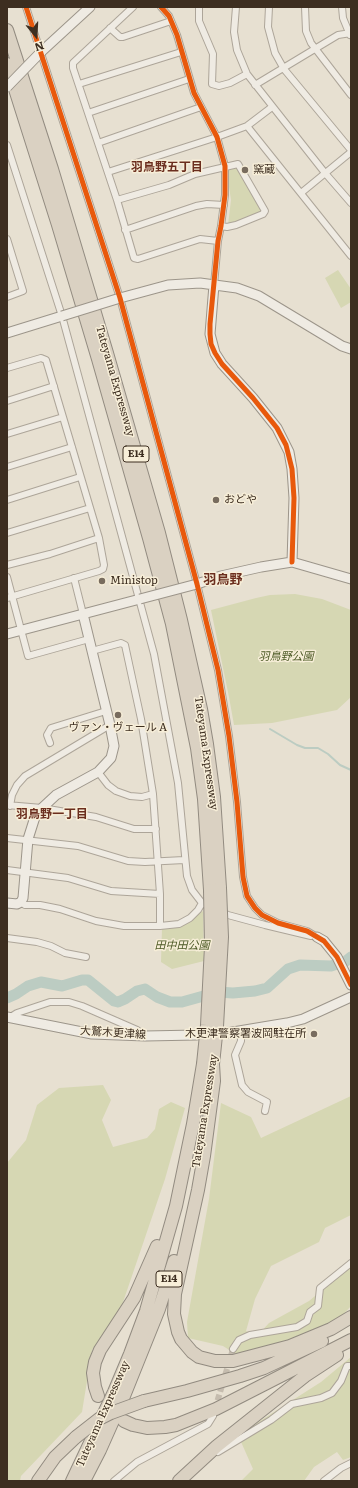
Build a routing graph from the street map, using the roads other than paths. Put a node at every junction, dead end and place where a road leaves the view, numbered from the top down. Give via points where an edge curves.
1 (26, 7) edge
2 (90, 7) edge
3 (133, 7) edge
4 (161, 7) edge
5 (200, 7) edge
6 (236, 7) edge
7 (269, 7) edge
8 (305, 7) edge
9 (342, 7) edge
10 (171, 21) junction
11 (110, 28) junction
12 (7, 30) edge
13 (350, 34) edge
14 (316, 49) junction
15 (41, 52) junction
16 (181, 52) junction
17 (7, 64) edge
18 (284, 69) junction
19 (247, 74) junction
20 (190, 79) junction
21 (78, 84) junction
22 (255, 85) junction
23 (7, 87) edge
24 (351, 95) edge
25 (201, 107) junction
26 (272, 107) junction
27 (88, 113) junction
28 (247, 126) junction
29 (217, 137) junction
30 (98, 143) junction
31 (7, 144) edge
32 (351, 151) edge
33 (225, 166) junction
34 (108, 172) junction
35 (325, 173) junction
36 (301, 193) junction
37 (117, 200) junction
38 (351, 203) edge
39 (224, 206) junction
40 (221, 226) junction
41 (125, 230) junction
42 (7, 239) edge
43 (218, 241) junction
44 (351, 256) edge
45 (14, 259) junction
46 (7, 262) edge
47 (214, 285) junction
48 (7, 297) edge
49 (120, 298) junction
50 (62, 316) junction
51 (7, 333) edge
52 (351, 349) edge
53 (7, 368) edge
54 (54, 386) junction
55 (7, 401) edge
56 (63, 417) junction
57 (7, 434) edge
58 (72, 447) junction
59 (7, 467) edge
60 (80, 477) junction
61 (7, 500) edge
62 (90, 508) junction
63 (7, 533) edge
64 (99, 538) junction
65 (292, 562) junction
66 (7, 565) edge
67 (7, 577) edge
68 (74, 578) junction
69 (351, 578) edge
70 (197, 584) junction
71 (10, 597) edge
72 (140, 599) junction
73 (83, 614) junction
74 (21, 630) junction
75 (7, 634) edge
76 (89, 639) junction
77 (92, 651) junction
78 (106, 711) junction
79 (110, 725) junction
80 (50, 743) dead end
81 (98, 772) junction
82 (153, 794) junction
83 (8, 806) edge
84 (42, 808) junction
85 (156, 829) junction
86 (7, 838) edge
87 (28, 839) junction
88 (184, 860) junction
89 (158, 862) junction
90 (7, 870) edge
91 (26, 872) junction
92 (215, 889) junction
93 (160, 894) junction
94 (21, 902) junction
95 (7, 903) edge
96 (202, 903) junction
97 (160, 926) junction
98 (317, 937) junction
99 (7, 938) edge
100 (86, 958) dead end
101 (351, 985) edge
102 (351, 997) edge
103 (8, 1018) edge
104 (241, 1032) junction
105 (227, 1034) dead end
106 (197, 1035) dead end
107 (145, 1036) junction
108 (208, 1064) junction
109 (265, 1111) dead end
110 (176, 1206) junction
111 (351, 1263) edge
112 (351, 1317) edge
113 (351, 1322) edge
114 (351, 1340) edge
115 (351, 1346) edge
116 (233, 1349) tunnel mouth
117 (351, 1366) edge
118 (98, 1396) dead end
119 (213, 1416) tunnel mouth
120 (124, 1421) dead end
121 (351, 1463) edge
122 (38, 1481) edge
123 (72, 1481) edge
124 (84, 1481) edge
125 (114, 1481) edge
126 (179, 1481) edge
127 (187, 1481) edge
128 (324, 1481) edge

1 - 15 street
2 - 15 street
3 - 11 street
4 - 10 street
5 - 19 street via 199,21 213,54 212,84 219,86 230,83
6 - 19 street via 234,32 237,50
7 - 18 street via 268,27 275,53
8 - 14 street via 306,31
9 - 13 street via 343,18
10 - 11 street via 123,38
10 - 16 street
11 - 21 street via 73,62
12 - 92 highway, Tateyama Expressway / E14 via 107,353 159,533 181,620 201,709 214,797
13 - 14 street via 338,35
14 - 18 street
14 - 24 street
15 - 23 street, bridge
15 - 49 street
16 - 20 street
16 - 21 street
17 - 92 highway, Tateyama Expressway / E14 via 96,352 172,624 197,748
18 - 22 street
18 - 32 street
19 - 22 street
20 - 25 street
20 - 27 street
21 - 27 street
22 - 26 street
25 - 29 street
25 - 30 street
26 - 28 street
26 - 35 street
27 - 30 street
28 - 29 street
28 - 36 street
29 - 33 street
29 - 34 street
30 - 34 street
31 - 50 street
32 - 35 street
33 - 37 street
33 - 39 street
33 - 40 street via 238,164 265,211 236,225
34 - 37 street
35 - 36 street
35 - 38 street
36 - 44 street
37 - 41 street
39 - 40 street
39 - 41 street via 196,206
40 - 43 street
41 - 43 street via 134,258 138,259 200,239
42 - 45 street
43 - 47 street
45 - 46 street
45 - 48 street via 23,290
47 - 49 street via 200,282 168,284
47 - 52 street via 236,288 259,296
47 - 65 street via 210,334 215,353 277,428 289,452 294,498
49 - 50 street, bridge
49 - 70 street
50 - 51 street
50 - 72 street
53 - 54 street via 43,358 46,360
54 - 55 street
54 - 56 street
56 - 57 street
56 - 58 street
58 - 59 street
58 - 60 street
60 - 61 street
60 - 62 street
62 - 63 street
62 - 64 street
64 - 66 street
64 - 68 street via 103,569
65 - 69 street
65 - 70 street via 234,573
67 - 71 street
68 - 71 street
68 - 73 street
70 - 72 street, bridge
70 - 98 street via 218,670 229,736 247,896 262,915
71 - 74 street
72 - 73 street
72 - 88 street via 154,654 178,783
73 - 74 street
73 - 76 street
74 - 75 street
74 - 76 street via 28,656
76 - 77 street
77 - 78 street
77 - 82 street via 121,643 125,645 141,719
78 - 79 street
78 - 80 street via 51,728 47,735
79 - 81 street via 114,746 111,758
79 - 83 street via 24,776
81 - 82 street via 116,791 142,797
81 - 84 street via 56,795
82 - 85 street
83 - 84 street
84 - 85 street via 96,818 134,829
84 - 87 street via 35,817
85 - 89 street
86 - 87 street
87 - 89 street via 78,846 128,861
87 - 91 street
88 - 89 street
88 - 96 street via 192,890
89 - 93 street
90 - 91 street
91 - 93 street via 68,878 111,891
91 - 94 street
92 - 108 highway, Tateyama Expressway / E14, bridge via 222,937 217,1026
93 - 97 street
94 - 95 street
94 - 97 street via 60,909 96,921 124,926
96 - 97 street via 190,918 179,924
96 - 98 street via 228,915
98 - 101 street via 337,957
99 - 100 street via 37,942
102 - 104 street via 303,1018
103 - 107 street, 大鷲木更津線 via 92,1034
103 - 107 street via 50,1002 69,1002
104 - 105 street
104 - 109 street via 235,1055 242,1085 248,1092 267,1102
106 - 107 street, 大鷲木更津線
108 - 110 highway, Tateyama Expressway / E14
108 - 112 highway via 214,1081 204,1156 175,1294 175,1319 181,1339 199,1357 214,1361 233,1361 295,1344 331,1329
108 - 124 highway, Tateyama Expressway / E14 via 192,1190 170,1276 124,1396
110 - 118 highway via 167,1218 154,1257 134,1298 97,1356 93,1373
110 - 123 highway, Tateyama Expressway / E14 via 146,1310 130,1354
111 - 116 street via 320,1288 318,1306 310,1312 307,1321 297,1327 250,1335 239,1340
113 - 122 highway, bridge via 316,1344 264,1368 216,1384 144,1401 99,1419 55,1457
114 - 120 highway via 216,1409 176,1425 147,1428
115 - 126 highway via 305,1376 217,1446
117 - 127 street via 347,1366 332,1393 292,1404 271,1420 221,1450
119 - 125 street via 208,1424 136,1462
121 - 128 street

